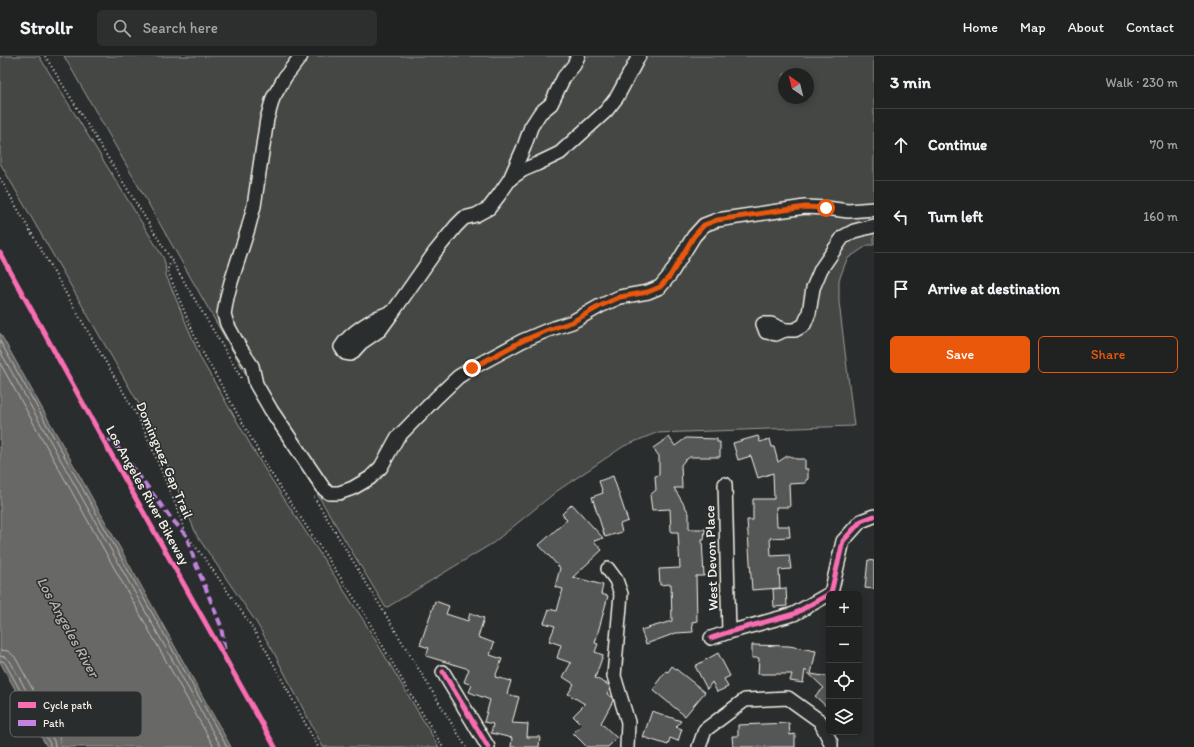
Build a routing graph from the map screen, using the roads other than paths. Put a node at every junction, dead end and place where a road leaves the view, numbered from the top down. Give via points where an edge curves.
1 (301, 56) edge
2 (578, 56) edge
3 (639, 56) edge
4 (510, 179) junction
5 (874, 209) edge
6 (874, 226) edge
7 (393, 312) dead end
8 (785, 330) dead end
9 (725, 484) dead end
10 (874, 516) edge
11 (608, 569) dead end
12 (729, 632) junction
13 (712, 638) dead end
14 (443, 672) dead end
15 (488, 747) edge
16 (626, 747) edge
17 (699, 747) edge
18 (832, 747) edge

1 - 5 street via 285,77 267,119 254,206 224,314 226,324 252,366 256,384 271,410 329,493 339,493 353,488 370,478 381,467 397,438 458,377 472,368 522,341 572,322 620,297 660,287 704,225 717,220 805,207 848,211
2 - 4 street via 551,104 530,127
3 - 4 street via 617,97 606,111 560,153 522,170
4 - 7 street via 489,208 464,218 456,226
6 - 8 street via 854,231 844,237 821,269 813,288 809,313 804,324 796,330
9 - 12 street, West Devon Place
10 - 12 street via 861,522 844,541 831,593 794,614
11 - 16 street via 616,580 621,594 614,676 628,722
12 - 13 street
14 - 15 street
17 - 18 street via 705,730 745,700 788,698 820,721

